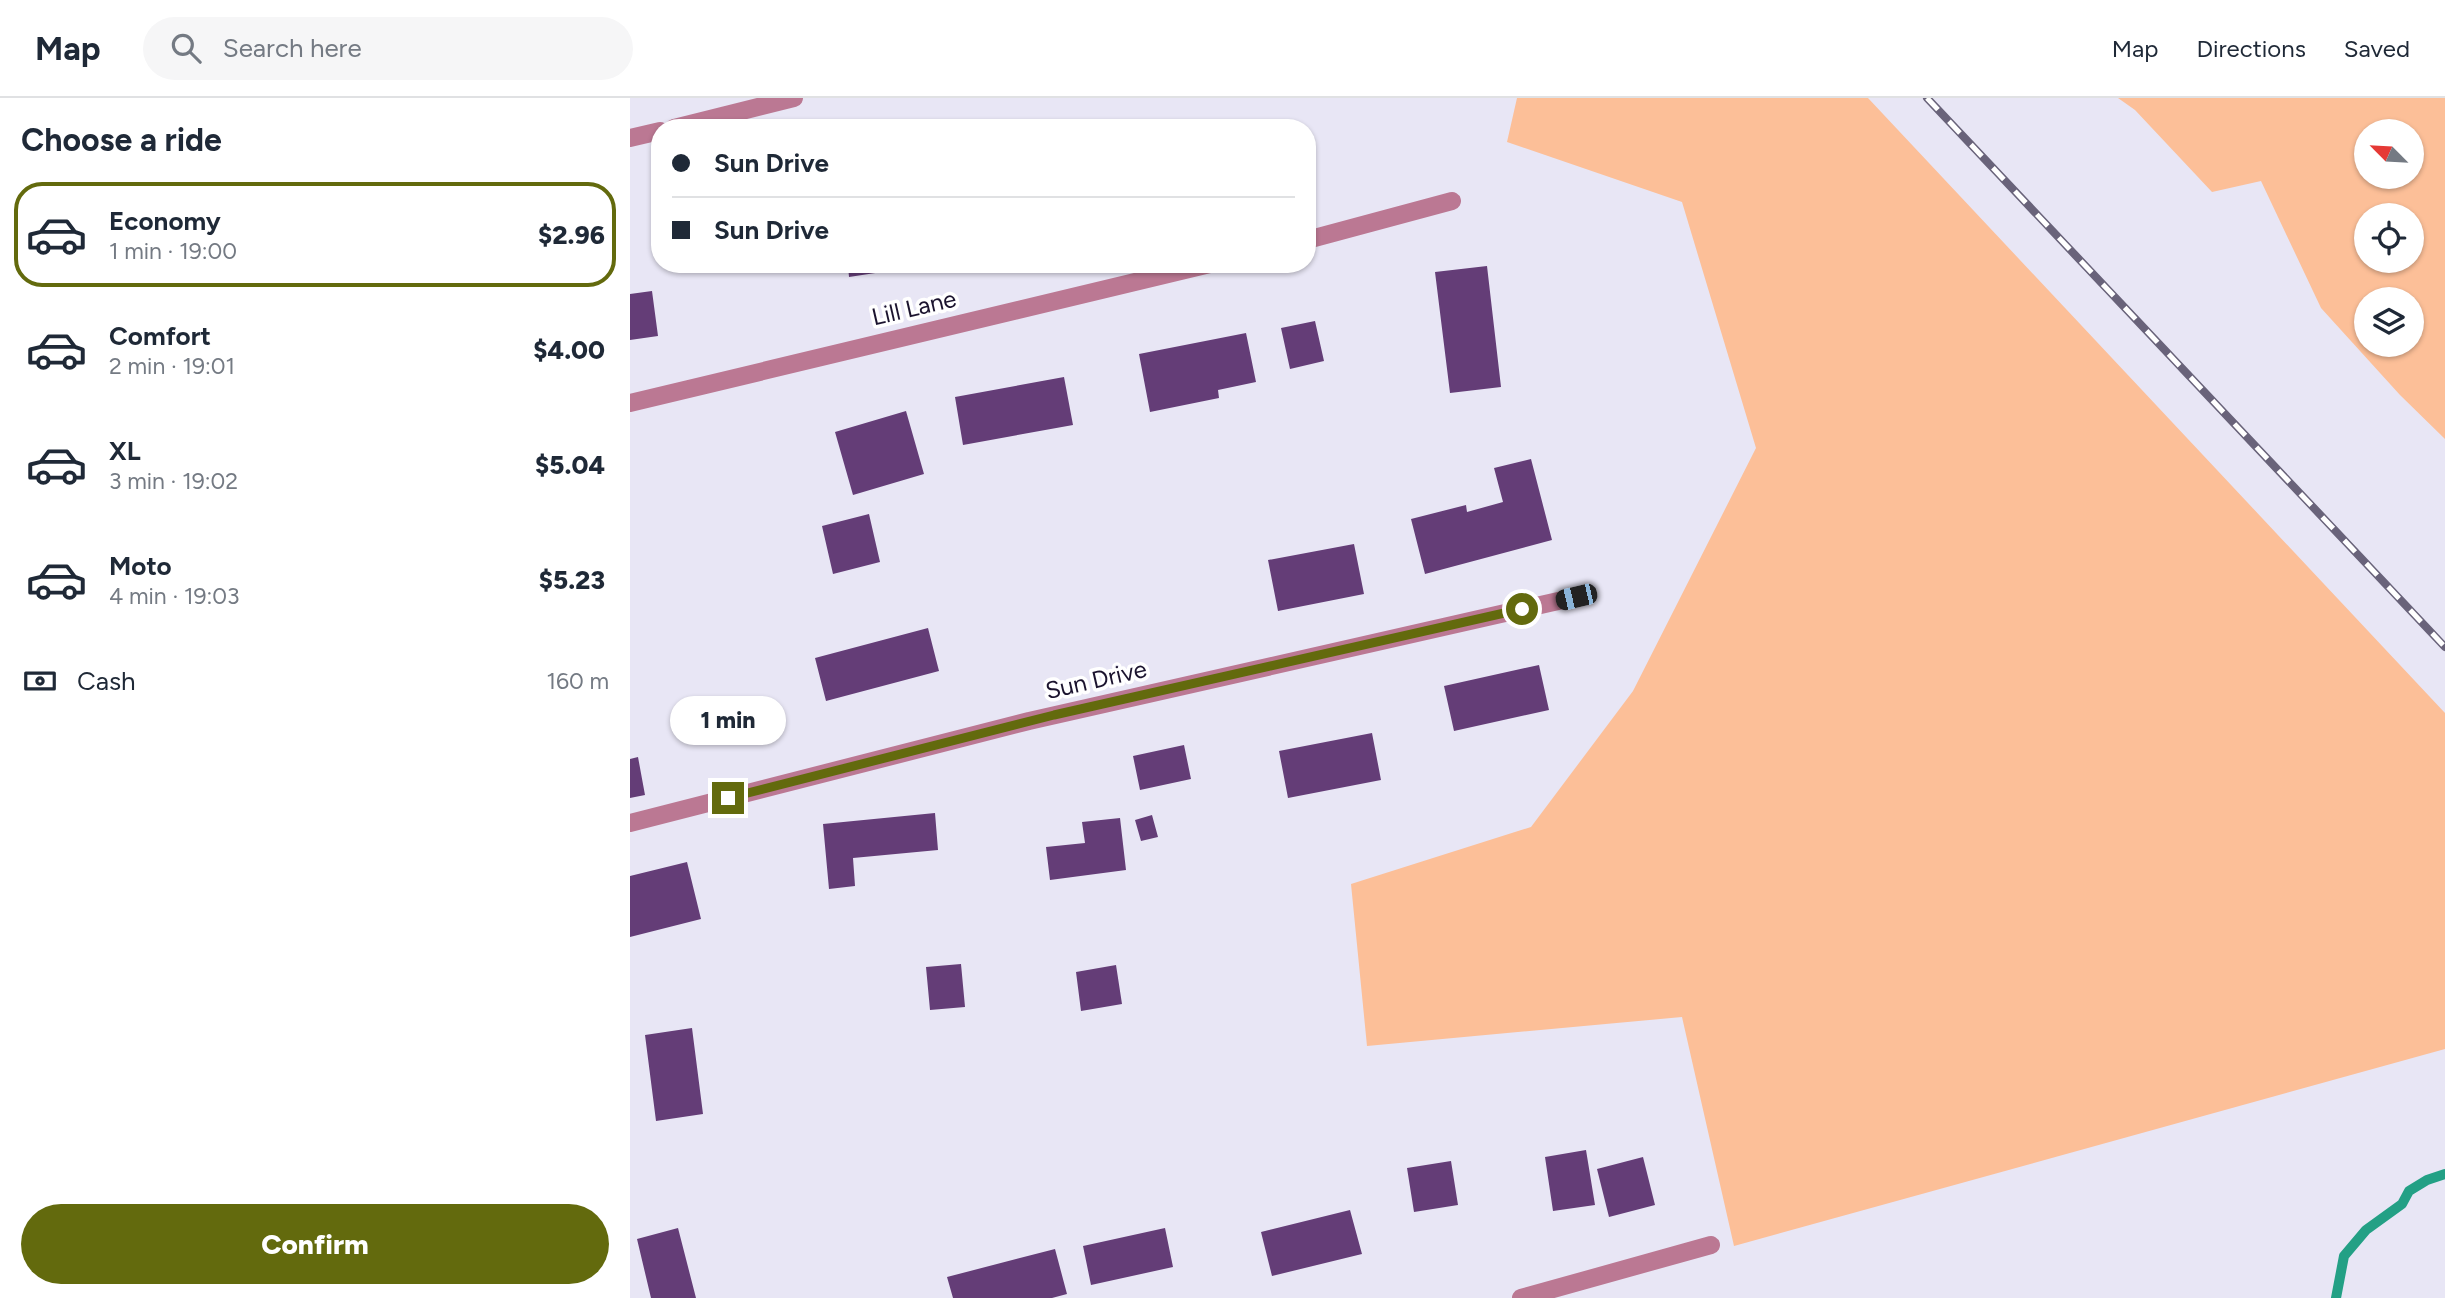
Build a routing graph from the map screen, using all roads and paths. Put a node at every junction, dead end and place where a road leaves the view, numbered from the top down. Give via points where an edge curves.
1 (794, 98) edge
2 (710, 119) edge
3 (651, 133) edge
4 (630, 138) edge
5 (1452, 201) dead end
6 (1316, 238) edge
7 (1172, 273) edge
8 (630, 403) edge
9 (1576, 597) dead end
10 (630, 823) edge
11 (1711, 1245) dead end
12 (1521, 1298) edge

1 - 2 street
3 - 4 street
5 - 6 street
7 - 8 street, Lill Lane
9 - 10 street, Sun Drive via 1042,718
11 - 12 street

